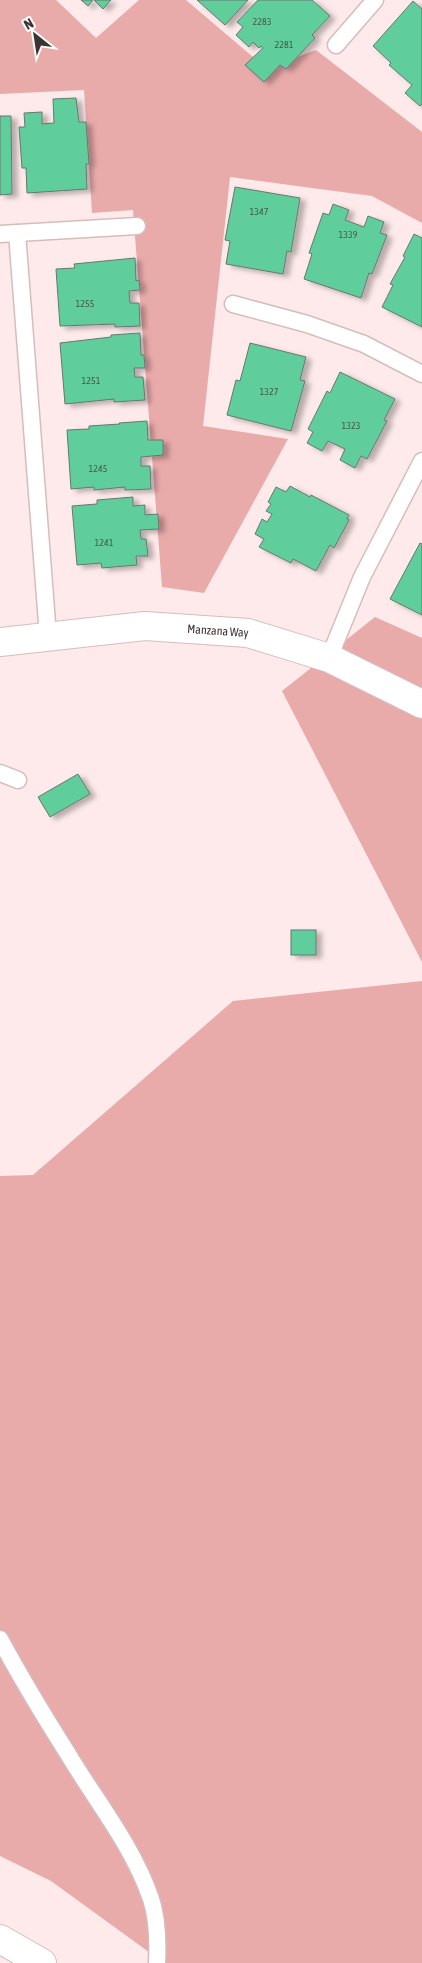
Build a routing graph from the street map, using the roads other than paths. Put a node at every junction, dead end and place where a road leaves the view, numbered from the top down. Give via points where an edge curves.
1 (372, 1) edge
2 (336, 45) dead end
3 (137, 226) dead end
4 (17, 233) junction
5 (0, 234) edge
6 (233, 304) dead end
7 (422, 374) edge
8 (422, 461) edge
9 (48, 636) junction
10 (0, 642) edge
11 (329, 658) junction
12 (422, 704) edge
13 (0, 774) edge
14 (18, 780) dead end
15 (0, 1639) edge
16 (0, 1940) edge
17 (42, 1963) edge
18 (157, 1963) edge

1 - 2 lane
3 - 4 lane
4 - 5 lane
4 - 9 lane
6 - 7 lane via 364,344
8 - 11 lane via 362,576
9 - 10 street, Manzana Way
9 - 11 street, Manzana Way via 145,626 248,633
11 - 12 street, Manzana Way
13 - 14 lane
15 - 18 lane via 142,1877 152,1900 158,1936
16 - 17 street

